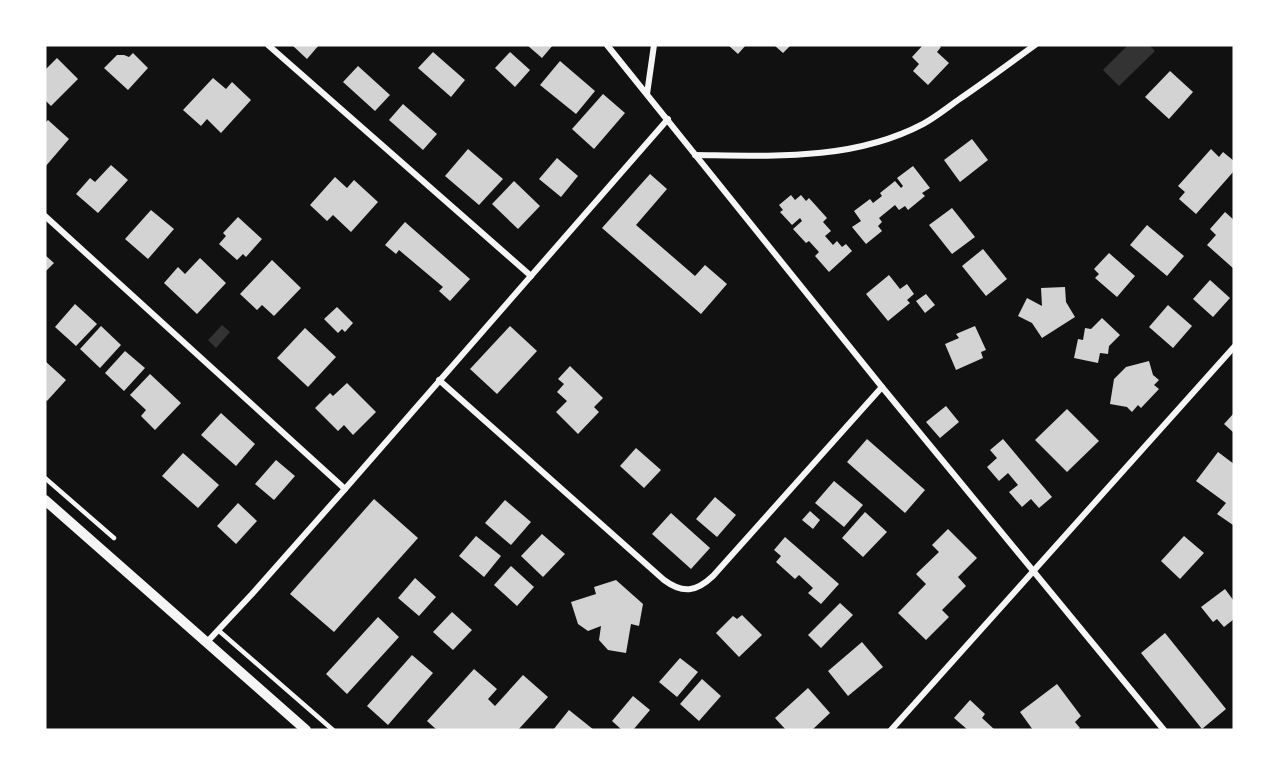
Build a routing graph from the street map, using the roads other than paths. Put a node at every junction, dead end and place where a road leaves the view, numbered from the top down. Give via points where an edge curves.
1 (268, 45) edge
2 (607, 45) edge
3 (654, 45) edge
4 (1035, 45) edge
5 (647, 94) junction
6 (668, 119) junction
7 (695, 155) junction
8 (45, 216) edge
9 (531, 276) junction
10 (1234, 347) edge
11 (439, 380) junction
12 (882, 387) junction
13 (45, 478) edge
14 (345, 489) junction
15 (45, 500) edge
16 (114, 538) dead end
17 (1033, 571) junction
18 (218, 630) junction
19 (207, 642) junction
20 (306, 730) edge
21 (333, 730) edge
22 (891, 730) edge
23 (1164, 730) edge

1 - 9 street
2 - 5 street
3 - 5 street
4 - 7 street via 929,120 875,143 787,155
5 - 6 street
6 - 7 street
6 - 9 street
7 - 12 street
8 - 14 street
9 - 11 street
10 - 17 street
11 - 12 street via 664,580 688,590 713,576
11 - 14 street
12 - 17 street
13 - 16 lane
14 - 18 street
15 - 19 street
17 - 22 street
17 - 23 street
18 - 19 street
18 - 21 lane
19 - 20 street

